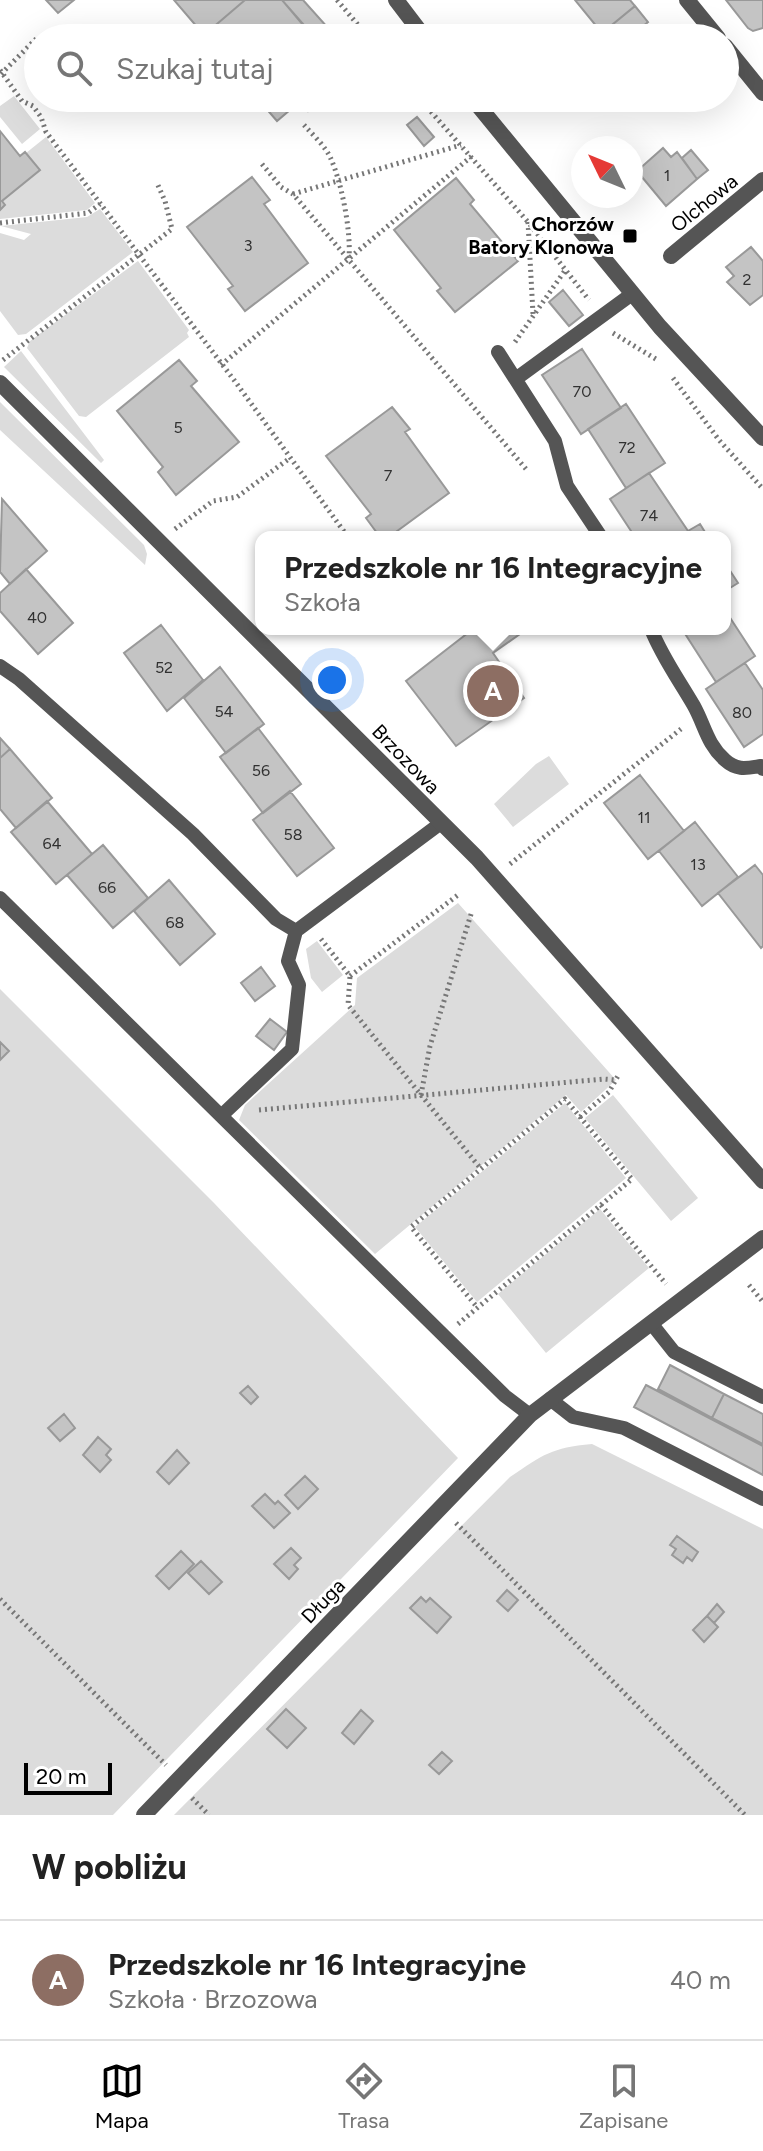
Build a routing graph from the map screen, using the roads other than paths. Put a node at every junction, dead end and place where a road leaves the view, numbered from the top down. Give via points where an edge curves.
1 (396, 0) edge
2 (687, 0) edge
3 (414, 24) edge
4 (707, 24) edge
5 (739, 63) edge
6 (763, 93) edge
7 (483, 112) edge
8 (763, 180) edge
9 (671, 256) dead end
10 (632, 294) junction
11 (501, 356) road end
12 (517, 378) junction
13 (0, 383) edge
14 (763, 438) edge
15 (597, 531) edge
16 (654, 635) edge
17 (0, 666) edge
18 (762, 766) edge
19 (441, 823) junction
20 (0, 898) edge
21 (302, 927) junction
22 (221, 1116) junction
23 (763, 1181) edge
24 (763, 1238) edge
25 (651, 1323) junction
26 (763, 1397) edge
27 (550, 1399) junction
28 (530, 1415) junction
29 (763, 1499) edge
30 (144, 1815) edge

1 - 3 street
2 - 4 street
5 - 6 street
7 - 10 street
8 - 9 street, Olchowa
10 - 12 lane
10 - 14 street
11 - 12 lane
12 - 15 lane via 555,441 567,486
13 - 19 street, Brzozowa
16 - 18 lane via 703,732 726,761 741,769
17 - 21 lane via 193,834 276,919
19 - 21 lane
19 - 23 street, Brzozowa
20 - 22 lane
21 - 22 lane via 288,961 299,985 292,1049
22 - 28 lane
24 - 25 street
25 - 26 lane via 674,1352
25 - 27 street
27 - 28 street
27 - 29 lane via 573,1417 624,1428
28 - 30 street, Długa

